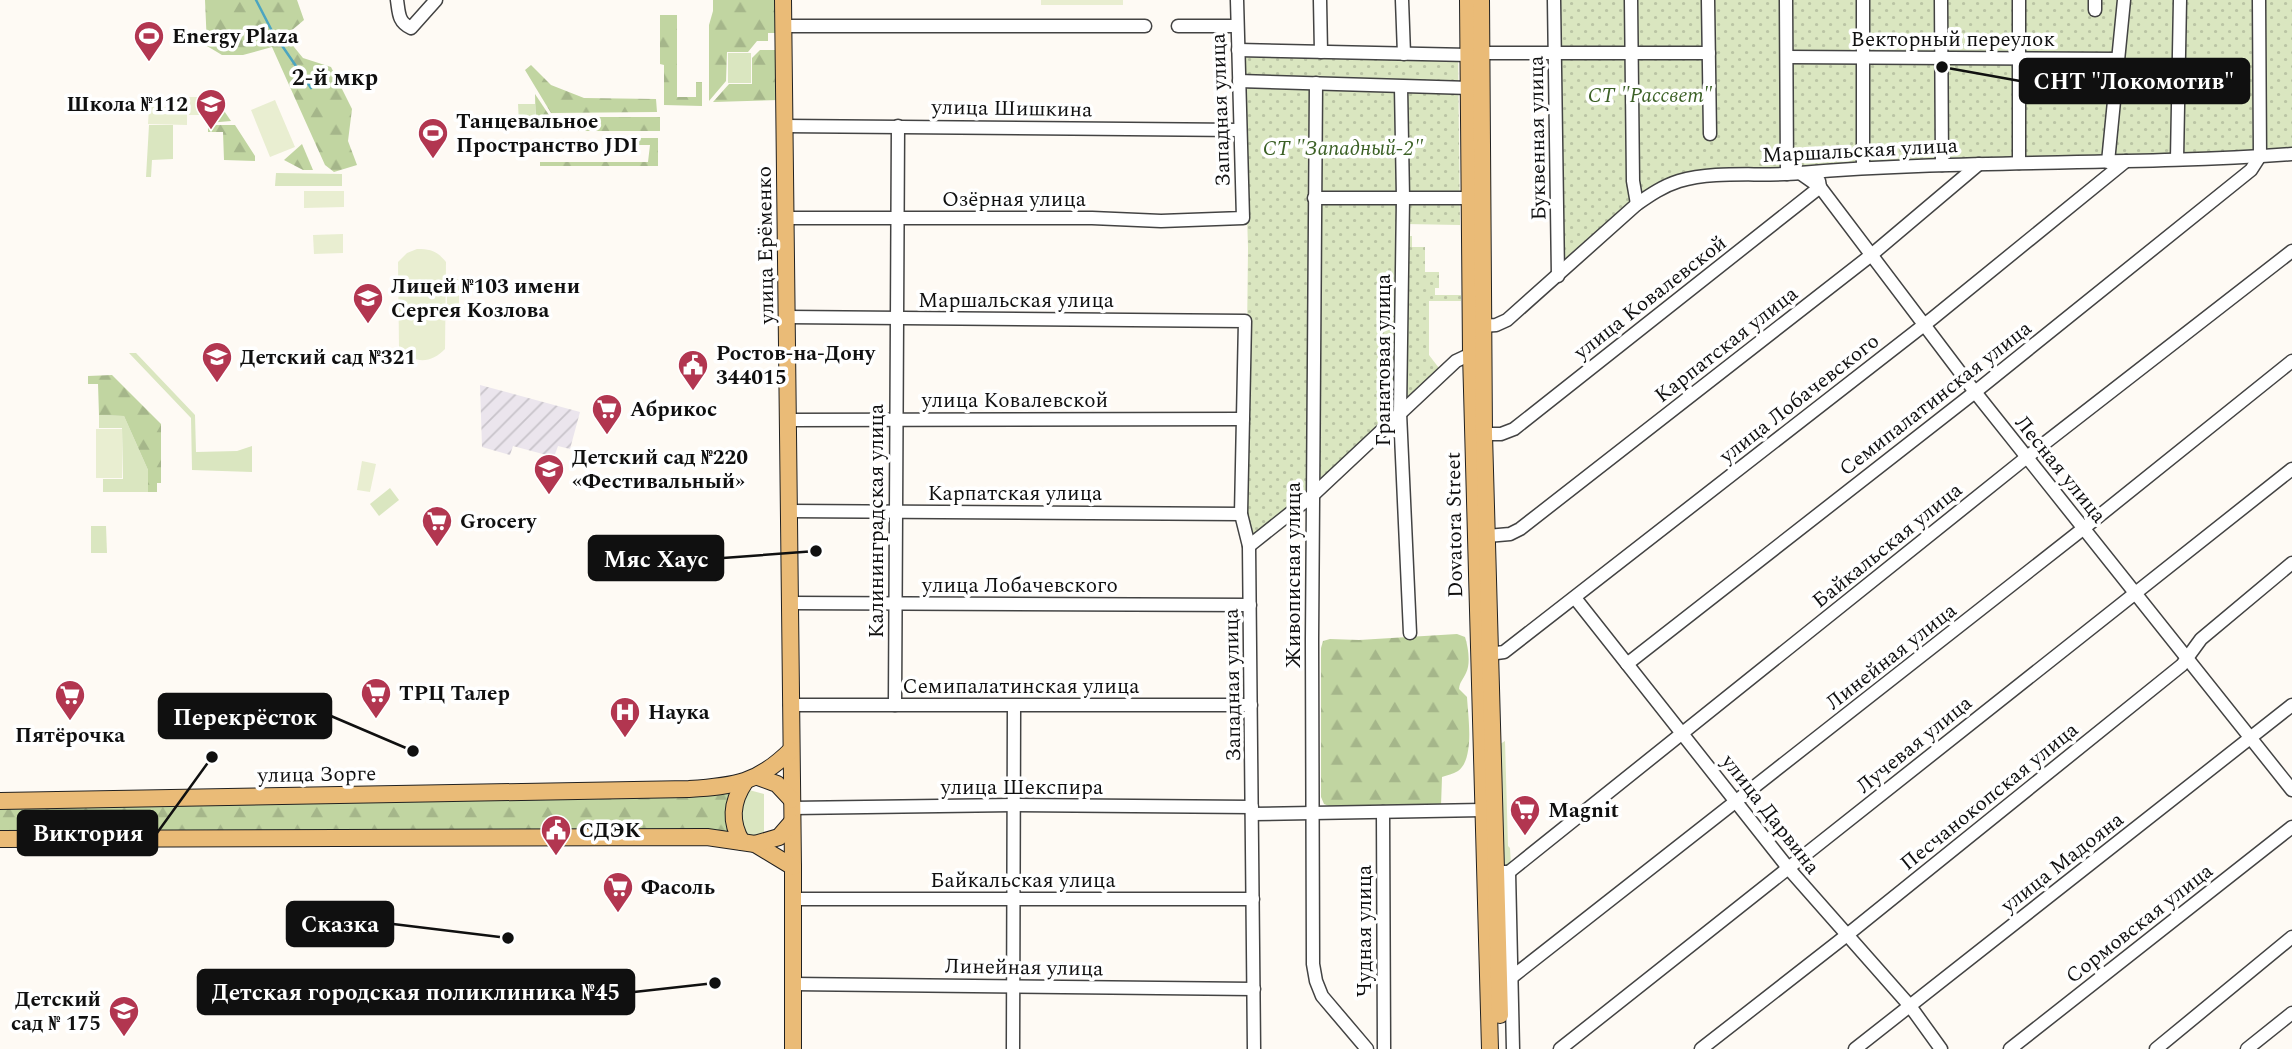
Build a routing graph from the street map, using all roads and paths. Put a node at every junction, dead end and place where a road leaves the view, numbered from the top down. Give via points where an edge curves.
1 (397, 0) edge
2 (436, 0) edge
3 (783, 0) edge
4 (1237, 0) edge
5 (1320, 0) edge
6 (1402, 0) edge
7 (1468, 0) edge
8 (1481, 0) edge
9 (1554, 0) edge
10 (1631, 0) edge
11 (1708, 0) edge
12 (1786, 0) edge
13 (1863, 0) edge
14 (1941, 0) edge
15 (2019, 0) edge
16 (2124, 0) edge
17 (2180, 0) edge
18 (2259, 0) edge
19 (783, 26) junction
20 (1145, 26) dead end
21 (1178, 26) dead end
22 (1237, 26) junction
23 (1238, 50) junction
24 (1321, 52) junction
25 (1631, 53) junction
26 (1709, 53) junction
27 (1404, 54) junction
28 (1475, 54) junction
29 (1555, 54) junction
30 (1787, 57) junction
31 (1864, 58) junction
32 (1941, 59) junction
33 (2020, 59) junction
34 (2118, 59) junction
35 (1239, 81) junction
36 (1316, 83) junction
37 (1401, 87) junction
38 (1470, 88) junction
39 (784, 126) junction
40 (898, 126) junction
41 (1240, 130) junction
42 (1710, 134) dead end
43 (2292, 154) edge
44 (2260, 156) junction
45 (2177, 159) junction
46 (2126, 161) junction
47 (2108, 162) junction
48 (2019, 163) junction
49 (1979, 164) junction
50 (1942, 165) junction
51 (1863, 167) junction
52 (1823, 170) junction
53 (1793, 174) junction
54 (1820, 187) junction
55 (1314, 198) junction
56 (1403, 198) junction
57 (1471, 198) junction
58 (1637, 204) junction
59 (786, 218) junction
60 (1243, 218) joint
61 (897, 219) junction
62 (2292, 251) edge
63 (1870, 256) junction
64 (1558, 276) junction
65 (787, 317) junction
66 (897, 318) junction
67 (1245, 321) joint
68 (1923, 325) junction
69 (1482, 326) junction
70 (1471, 354) junction
71 (2292, 361) edge
72 (1975, 392) junction
73 (1400, 413) junction
74 (1243, 419) junction
75 (788, 420) junction
76 (896, 420) junction
77 (1484, 434) junction
78 (2027, 457) junction
79 (2292, 469) edge
80 (1313, 495) junction
81 (789, 512) junction
82 (896, 512) junction
83 (1241, 514) junction
84 (2084, 528) junction
85 (1487, 536) junction
86 (1249, 547) junction
87 (2292, 563) edge
88 (2136, 592) junction
89 (1575, 598) junction
90 (790, 603) junction
91 (895, 604) junction
92 (1250, 606) junction
93 (1410, 633) dead end
94 (1489, 654) junction
95 (2188, 659) junction
96 (1627, 664) junction
97 (790, 705) junction
98 (895, 705) junction
99 (1251, 705) junction
100 (2292, 705) edge
101 (1014, 706) junction
102 (1683, 735) junction
103 (2252, 737) junction
104 (791, 750) junction
105 (752, 779) junction
106 (2292, 790) edge
107 (0, 801) edge
108 (1737, 802) junction
109 (1013, 805) junction
110 (792, 810) junction
111 (1483, 810) junction
112 (1252, 811) junction
113 (1383, 812) junction
114 (1312, 814) junction
115 (2292, 827) edge
116 (0, 839) edge
117 (749, 843) junction
118 (793, 867) junction
119 (1789, 869) junction
120 (1503, 872) junction
121 (793, 899) junction
122 (1253, 899) junction
123 (1012, 900) junction
124 (1847, 935) junction
125 (2292, 937) edge
126 (1511, 977) junction
127 (793, 984) junction
128 (1013, 986) junction
129 (1254, 989) junction
130 (1910, 1006) junction
131 (2292, 1013) edge
132 (793, 1049) edge
133 (1013, 1049) edge
134 (1254, 1049) edge
135 (1367, 1049) edge
136 (1384, 1049) edge
137 (1490, 1049) edge
138 (1501, 1049) edge
139 (1513, 1049) edge
140 (1560, 1049) edge
141 (1701, 1049) edge
142 (1855, 1049) edge
143 (1941, 1049) edge
144 (2010, 1049) edge
145 (2156, 1049) edge
146 (2247, 1049) edge

1 - 2 street via 403,24 411,28
3 - 19 main road, улица Ерёменко
4 - 22 street, Западная улица
5 - 24 street
6 - 27 street
7 - 28 main road, Dovatora Street
8 - 28 main road, Dovatora Street
9 - 29 street, Буквенная улица
10 - 25 street
11 - 26 street
12 - 30 street
13 - 31 street
14 - 32 street
15 - 33 street
16 - 34 street
17 - 45 street
18 - 44 street
19 - 20 street
19 - 39 main road, улица Ерёменко
21 - 22 street
22 - 23 street, Западная улица
23 - 24 street
23 - 35 street, Западная улица
24 - 27 street
25 - 26 street
25 - 29 street
25 - 58 street
26 - 42 street
27 - 28 street
28 - 29 street
28 - 38 main road, Dovatora Street
28 - 69 main road, Dovatora Street
29 - 64 street, Буквенная улица
30 - 31 street, Векторный переулок
30 - 53 street
31 - 32 street, Векторный переулок
31 - 51 street
32 - 33 street, Векторный переулок
32 - 50 street
33 - 34 street, Векторный переулок
33 - 48 street
34 - 47 street
35 - 36 street
35 - 41 street, Западная улица
36 - 37 street
36 - 55 street, Живописная улица
37 - 38 street
37 - 56 street, Гранатовая улица
38 - 57 main road, Dovatora Street
39 - 40 street, улица Шишкина
39 - 59 main road, улица Ерёменко
40 - 41 street, улица Шишкина
40 - 61 street, Калининградская улица
41 - 60 street, Западная улица
43 - 44 street, Маршальская улица
44 - 45 street, Маршальская улица
44 - 72 street, Семипалатинская улица via 2251,170
45 - 46 street, Маршальская улица
46 - 47 street, Маршальская улица
46 - 68 street, улица Лобачевского
47 - 48 street, Маршальская улица
48 - 49 street, Маршальская улица
49 - 50 street, Маршальская улица
49 - 63 street, Карпатская улица
50 - 51 street, Маршальская улица
51 - 52 street, Маршальская улица
52 - 53 street, Маршальская улица
52 - 54 street
53 - 54 street, Лесная улица
53 - 58 street, Маршальская улица via 1681,181
54 - 63 street, Лесная улица
54 - 77 street, улица Ковалевской via 1514,429
55 - 56 street
55 - 80 street, Живописная улица
56 - 57 street
56 - 73 street, Гранатовая улица
57 - 70 main road, Dovatora Street
58 - 64 street, Маршальская улица
59 - 61 street, Озёрная улица
59 - 65 main road, улица Ерёменко
60 - 61 street, Озёрная улица
61 - 66 street, Калининградская улица
62 - 78 street, Байкальская улица
63 - 68 street, Лесная улица
63 - 85 street, Карпатская улица via 1520,529
64 - 69 street, Маршальская улица via 1507,320
65 - 66 street, Маршальская улица
65 - 75 main road, улица Ерёменко
66 - 67 street, Маршальская улица
66 - 76 street, Калининградская улица
67 - 74 street, Западная улица
68 - 72 street, Лесная улица
68 - 89 street, улица Лобачевского
69 - 77 main road, Dovatora Street
70 - 73 street via 1456,361
70 - 111 main road, Dovatora Street
71 - 84 street, Линейная улица
72 - 78 street, Лесная улица
72 - 96 street, Семипалатинская улица
73 - 80 street
73 - 93 street, Гранатовая улица
74 - 76 street, улица Ковалевской
74 - 83 street, Западная улица
75 - 76 street, улица Ковалевской
75 - 81 main road, улица Ерёменко
76 - 82 street, Калининградская улица
77 - 85 main road, Dovatora Street
78 - 84 street, Лесная улица
78 - 102 street, Байкальская улица
79 - 88 street, Лучевая улица
80 - 86 street
80 - 114 street, Живописная улица
81 - 82 street, Карпатская улица
81 - 90 main road, улица Ерёменко
82 - 83 street, Карпатская улица
82 - 91 street, Калининградская улица
83 - 86 street, Западная улица
84 - 88 street, Лесная улица
84 - 108 street, Линейная улица
85 - 94 main road, Dovatora Street
86 - 92 street, Западная улица
87 - 95 street, Песчанокопская улица via 2201,639
88 - 95 street, Лесная улица
88 - 119 street, Лучевая улица
89 - 94 street, улица Лобачевского via 1510,648
89 - 96 street, улица Дарвина
90 - 91 street, улица Лобачевского
90 - 97 main road, улица Ерёменко
91 - 92 street, улица Лобачевского
91 - 98 street, Калининградская улица
92 - 99 street, Западная улица
94 - 120 main road, Dovatora Street
95 - 103 street, Лесная улица
95 - 124 street, Песчанокопская улица
96 - 102 street, улица Дарвина
97 - 98 street, Семипалатинская улица
97 - 104 main road, улица Ерёменко
98 - 101 street, Семипалатинская улица
99 - 101 street, Семипалатинская улица
99 - 112 street, Западная улица
100 - 103 street, улица Мадояна
101 - 109 street
102 - 108 street, улица Дарвина
102 - 120 street, Байкальская улица
103 - 106 street, Лесная улица
103 - 130 street, улица Мадояна
104 - 105 main road, улица Зорге via 770,770
104 - 110 main road, улица Ерёменко
105 - 107 main road, улица Зорге via 689,789
105 - 110 main road via 777,784
105 - 117 main road via 737,794 733,809 734,827
108 - 119 street, улица Дарвина
108 - 126 street, Линейная улица
109 - 110 street, улица Шекспира
109 - 112 street, улица Шекспира
109 - 123 street
110 - 117 main road via 779,837
110 - 118 main road, улица Ерёменко
111 - 113 street, улица Шекспира
111 - 137 main road, Dovatora Street
112 - 114 street, улица Шекспира
112 - 122 street, Западная улица
113 - 114 street, улица Шекспира
113 - 136 street, Чудная улица
114 - 135 street, Живописная улица via 1315,981 1322,996
115 - 144 street, Сормовская улица
116 - 117 main road via 707,837
117 - 118 main road
118 - 121 main road, улица Ерёменко
119 - 124 street, улица Дарвина
119 - 140 street, Лучевая улица
120 - 126 street, Dovatora Street
120 - 138 main road, Dovatora Street
121 - 123 street, Байкальская улица
121 - 127 main road, улица Ерёменко
122 - 123 street, Байкальская улица
122 - 129 street, Западная улица
123 - 128 street
124 - 130 street, улица Дарвина
124 - 141 street, Песчанокопская улица
125 - 145 street
126 - 139 street, Dovatora Street
127 - 128 street, Линейная улица
127 - 132 main road, улица Ерёменко
128 - 129 street, Линейная улица
128 - 133 street
129 - 134 street, Западная улица
130 - 142 street, улица Мадояна
130 - 143 street, улица Дарвина
131 - 146 street

